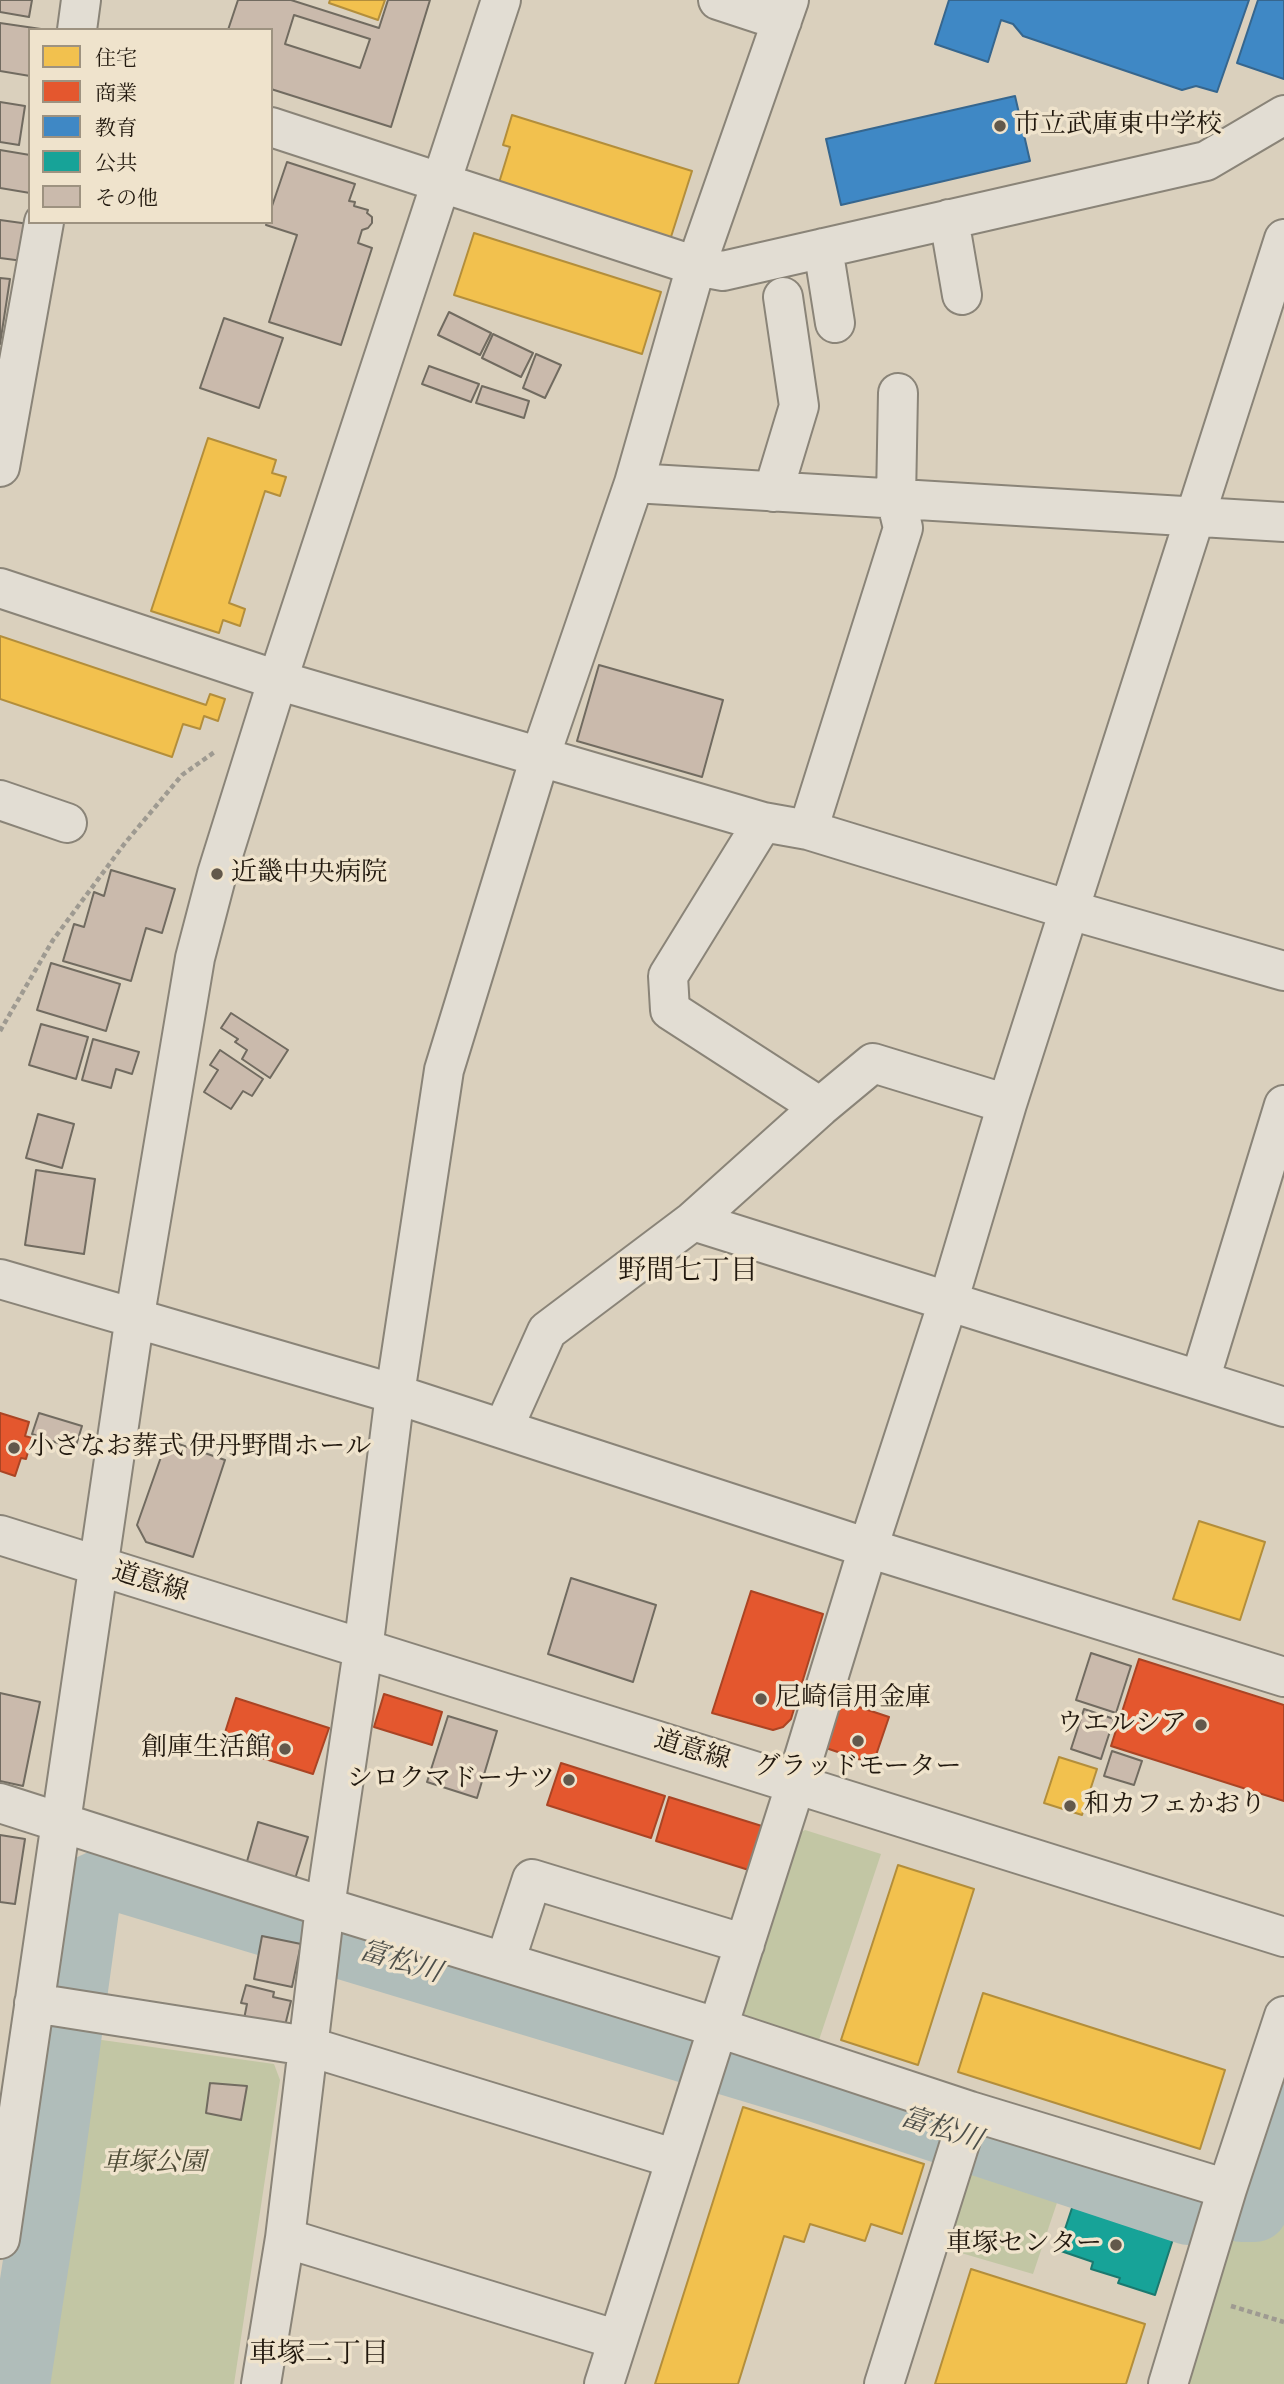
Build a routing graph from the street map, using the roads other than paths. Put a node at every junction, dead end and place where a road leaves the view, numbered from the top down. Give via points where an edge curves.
1 (81, 0) edge
2 (502, 0) edge
3 (718, 0) edge
4 (785, 10) edge
5 (77, 28) edge
6 (1284, 115) edge
7 (273, 128) edge
8 (442, 183) junction
9 (949, 219) junction
10 (44, 224) edge
11 (1284, 239) edge
12 (823, 248) junction
13 (696, 266) junction
14 (962, 295) dead end
15 (783, 297) dead end
16 (835, 323) dead end
17 (898, 393) dead end
18 (0, 467) edge
19 (634, 483) junction
20 (773, 492) junction
21 (896, 499) junction
22 (1195, 517) junction
23 (1284, 522) edge
24 (0, 588) edge
25 (277, 680) junction
26 (540, 757) junction
27 (0, 800) edge
28 (763, 822) junction
29 (67, 823) dead end
30 (808, 830) junction
31 (1070, 910) junction
32 (1284, 971) edge
33 (1007, 1104) junction
34 (1284, 1105) edge
35 (820, 1107) junction
36 (693, 1221) junction
37 (0, 1279) edge
38 (947, 1302) junction
39 (135, 1320) junction
40 (1200, 1380) junction
41 (395, 1394) junction
42 (1284, 1408) edge
43 (503, 1429) junction
44 (0, 1535) edge
45 (868, 1548) junction
46 (99, 1567) junction
47 (363, 1650) junction
48 (1284, 1677) edge
49 (796, 1783) junction
50 (0, 1803) edge
51 (60, 1823) junction
52 (323, 1926) junction
53 (1284, 1937) edge
54 (745, 1944) junction
55 (505, 1962) junction
56 (62, 2008) junction
57 (1284, 2016) edge
58 (307, 2046) junction
59 (713, 2046) junction
60 (964, 2130) junction
61 (676, 2160) junction
62 (1227, 2189) junction
63 (285, 2238) junction
64 (0, 2239) edge
65 (618, 2340) junction
66 (261, 2384) edge
67 (604, 2384) edge
68 (884, 2384) edge
69 (1168, 2384) edge

1 - 5 street
2 - 8 street
3 - 4 street
4 - 13 street
6 - 9 street via 1206,161
7 - 8 street
8 - 13 street
8 - 25 street
9 - 12 street
9 - 14 street
10 - 18 street
11 - 22 street
12 - 13 street via 723,271
12 - 16 street
13 - 19 street
15 - 20 street via 799,406
17 - 21 street
19 - 20 street
19 - 26 street
20 - 21 street
21 - 22 street
21 - 30 street via 903,528
22 - 23 street
22 - 31 street
24 - 25 street
25 - 26 street
25 - 39 street via 195,958
26 - 28 street
26 - 41 street via 444,1070
27 - 29 street
28 - 30 street
28 - 35 street via 668,976 670,1010
30 - 31 street
31 - 32 street
31 - 33 street
33 - 35 street via 873,1063
33 - 38 street
34 - 40 street
35 - 36 street
36 - 38 street
36 - 43 street via 547,1331
37 - 39 street
38 - 40 street
38 - 45 street
39 - 41 street
39 - 46 street
40 - 42 street
41 - 43 street
41 - 47 street
43 - 45 street
44 - 46 street, 道意線
45 - 48 street
45 - 49 street
46 - 47 street, 道意線
46 - 51 street
47 - 49 street, 道意線
47 - 52 street
49 - 53 street, 道意線
49 - 54 street
50 - 51 street
51 - 52 street
51 - 56 street
52 - 55 street
52 - 58 street
54 - 55 street via 532,1879
54 - 59 street
55 - 59 street
56 - 58 street
56 - 64 street
57 - 62 street
58 - 61 street
58 - 63 street
59 - 60 street
59 - 61 street
60 - 62 street
60 - 68 street
61 - 65 street
62 - 69 street
63 - 65 street
63 - 66 street
65 - 67 street

